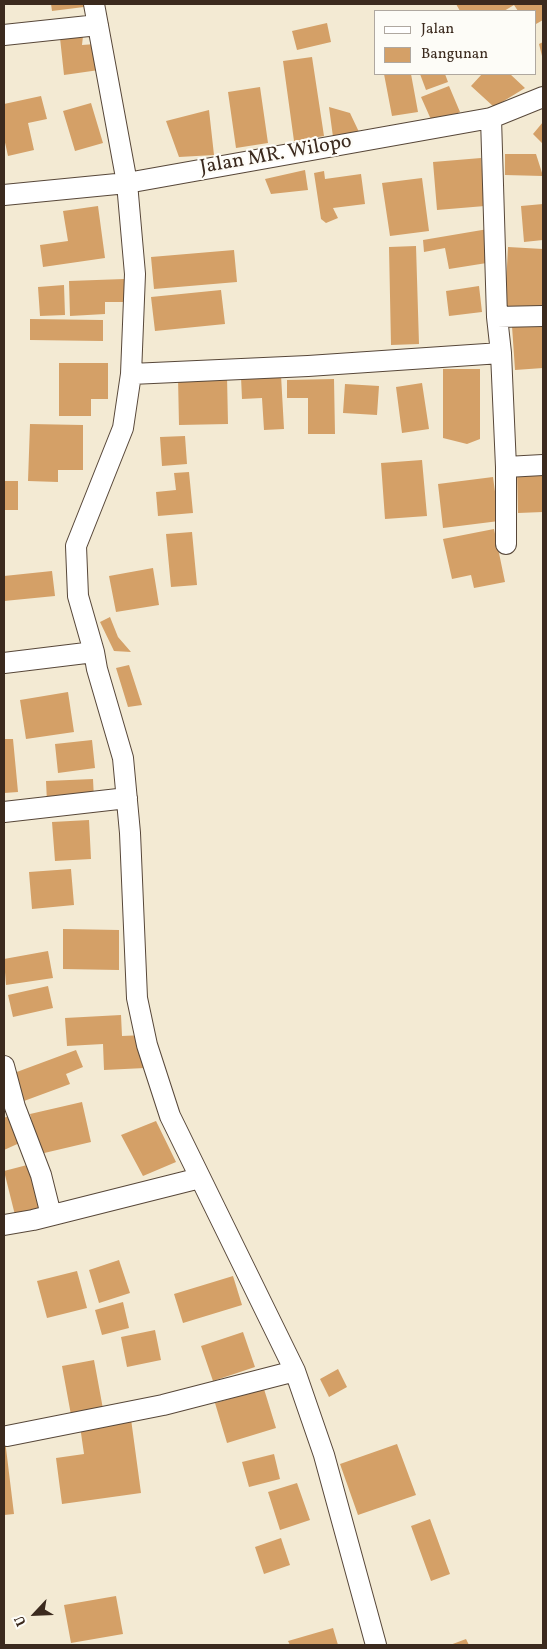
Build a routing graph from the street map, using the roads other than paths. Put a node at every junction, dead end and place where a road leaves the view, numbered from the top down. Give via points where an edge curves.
1 (94, 4) edge
2 (98, 25) junction
3 (4, 35) edge
4 (543, 97) edge
5 (491, 118) junction
6 (127, 183) junction
7 (4, 195) edge
8 (543, 316) edge
9 (497, 318) junction
10 (501, 353) junction
11 (131, 374) junction
12 (543, 465) edge
13 (506, 467) junction
14 (506, 544) dead end
15 (94, 652) junction
16 (4, 664) edge
17 (127, 798) junction
18 (4, 812) edge
19 (4, 1066) edge
20 (200, 1178) junction
21 (51, 1214) junction
22 (4, 1225) edge
23 (295, 1371) junction
24 (7, 1436) dead end
25 (376, 1645) edge

1 - 2 street
2 - 3 street
2 - 6 street
4 - 5 street, Jalan MR. Wilopo
5 - 6 street, Jalan MR. Wilopo
5 - 9 street
6 - 7 street, Jalan MR. Wilopo
6 - 11 street via 135,274
8 - 9 street
9 - 10 street
10 - 11 street
10 - 13 street
11 - 15 street via 123,428 76,546 78,596
12 - 13 street
13 - 14 street
15 - 16 street
15 - 17 street via 123,758
17 - 18 street
17 - 20 street via 136,998 170,1116
19 - 21 street
20 - 21 street
20 - 23 street
21 - 22 street
23 - 24 street via 163,1405
23 - 25 street via 324,1455

